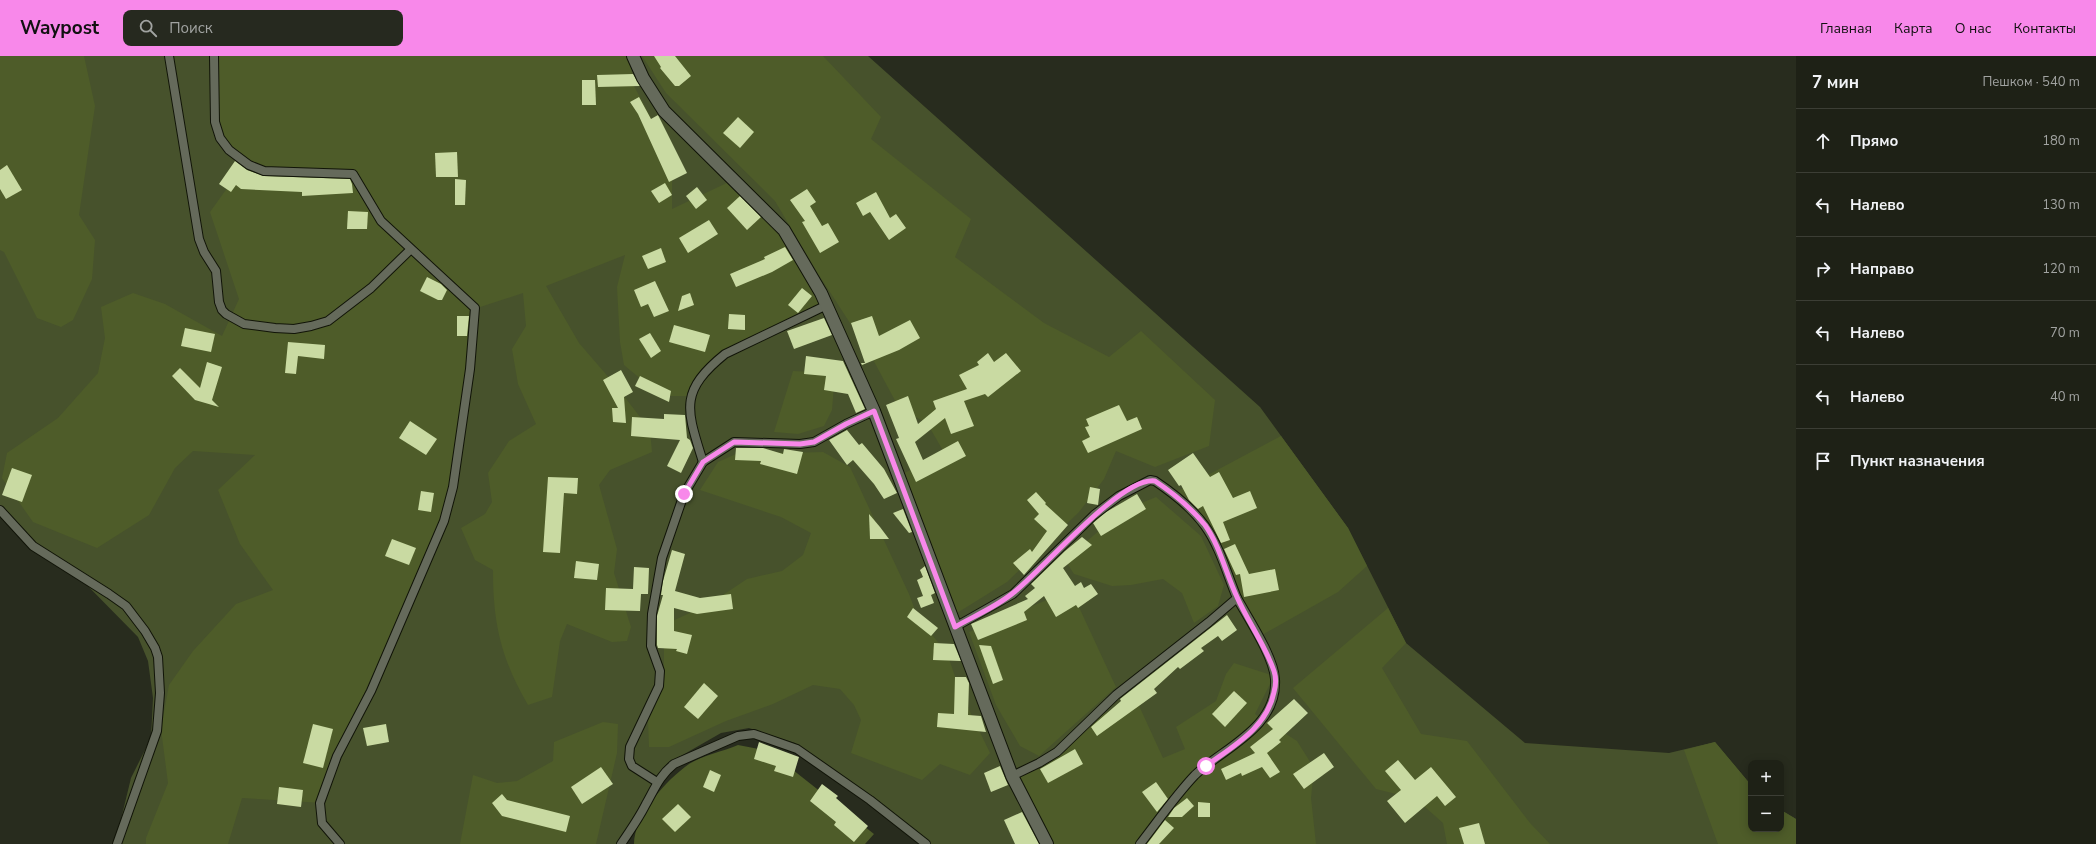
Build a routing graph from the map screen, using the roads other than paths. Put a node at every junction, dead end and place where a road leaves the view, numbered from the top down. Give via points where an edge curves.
1 (169, 56) edge
2 (214, 56) edge
3 (633, 56) edge
4 (410, 250) junction
5 (827, 305) junction
6 (874, 411) junction
7 (703, 462) junction
8 (0, 510) edge
9 (1237, 598) junction
10 (955, 627) junction
11 (1012, 776) junction
12 (657, 782) junction
13 (117, 844) edge
14 (340, 844) edge
15 (621, 844) edge
16 (926, 844) edge
17 (1047, 844) edge
18 (1140, 844) edge

1 - 4 lane via 199,239 216,271 219,302 226,314 244,324 275,328 294,329 328,321 371,288
2 - 4 lane via 215,122 218,133 229,150 249,165 264,170 352,174 381,221
3 - 5 street via 643,78 664,111 784,230
4 - 14 lane via 474,307 470,369 453,487 444,521 371,691 337,756 320,803 322,823
5 - 6 street
5 - 7 lane via 724,354 696,383 690,410 691,423
6 - 7 lane via 814,442 734,442
6 - 10 street
7 - 12 lane via 684,494 662,558 652,614 651,646 660,671 659,686 630,747 632,766
8 - 13 lane via 33,546 126,606 155,648 160,693 157,731
9 - 10 lane via 1205,526 1181,500 1150,480 1120,496 1094,515 1013,594
9 - 11 lane via 1116,696 1057,752
9 - 18 lane via 1261,641 1273,670 1273,696 1267,710 1249,735 1195,775
10 - 11 street
11 - 17 street
12 - 15 lane
12 - 16 lane via 674,764 738,736 754,734 797,749 870,800

